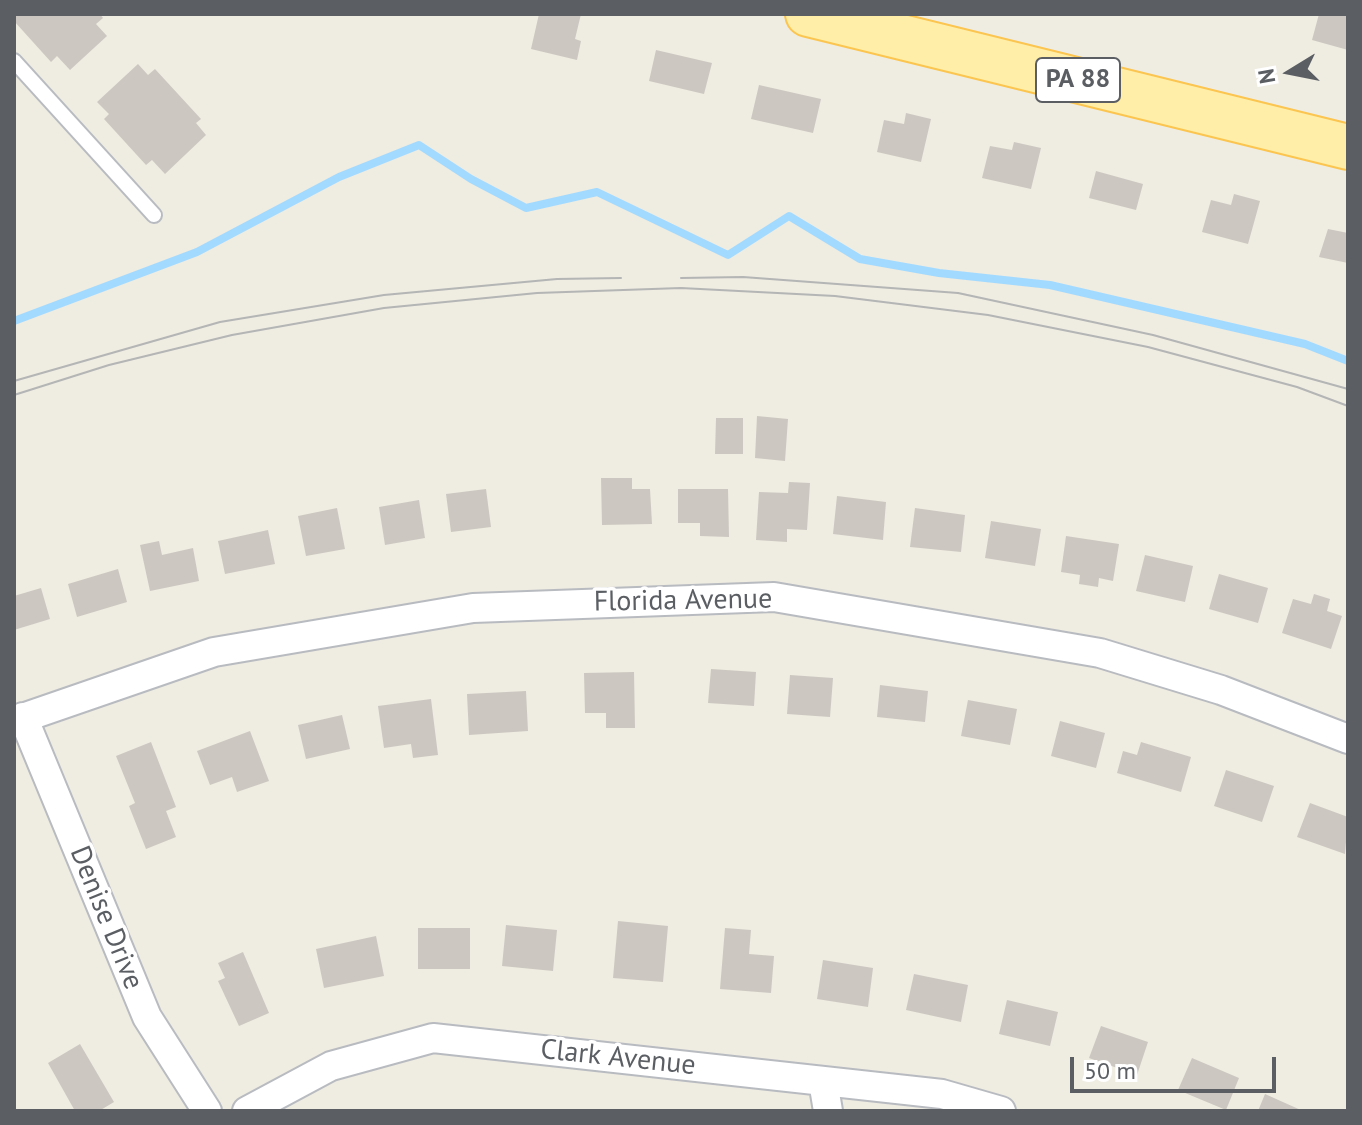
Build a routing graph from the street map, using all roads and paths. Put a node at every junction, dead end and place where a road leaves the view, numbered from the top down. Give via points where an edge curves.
1 (808, 14) edge
2 (14, 61) edge
3 (1348, 147) edge
4 (154, 215) dead end
5 (18, 719) edge
6 (1348, 739) edge
7 (823, 1081) junction
8 (207, 1111) edge
9 (247, 1111) edge
10 (828, 1111) edge
11 (1001, 1111) edge

1 - 3 main road, PA 88
2 - 4 lane
5 - 6 street, Florida Avenue via 214,652 473,608 774,597 1100,653 1221,690
5 - 8 street, Denise Drive via 147,1017
7 - 9 street, Clark Avenue via 433,1038 331,1066
7 - 10 street
7 - 11 street, Clark Avenue via 942,1094

